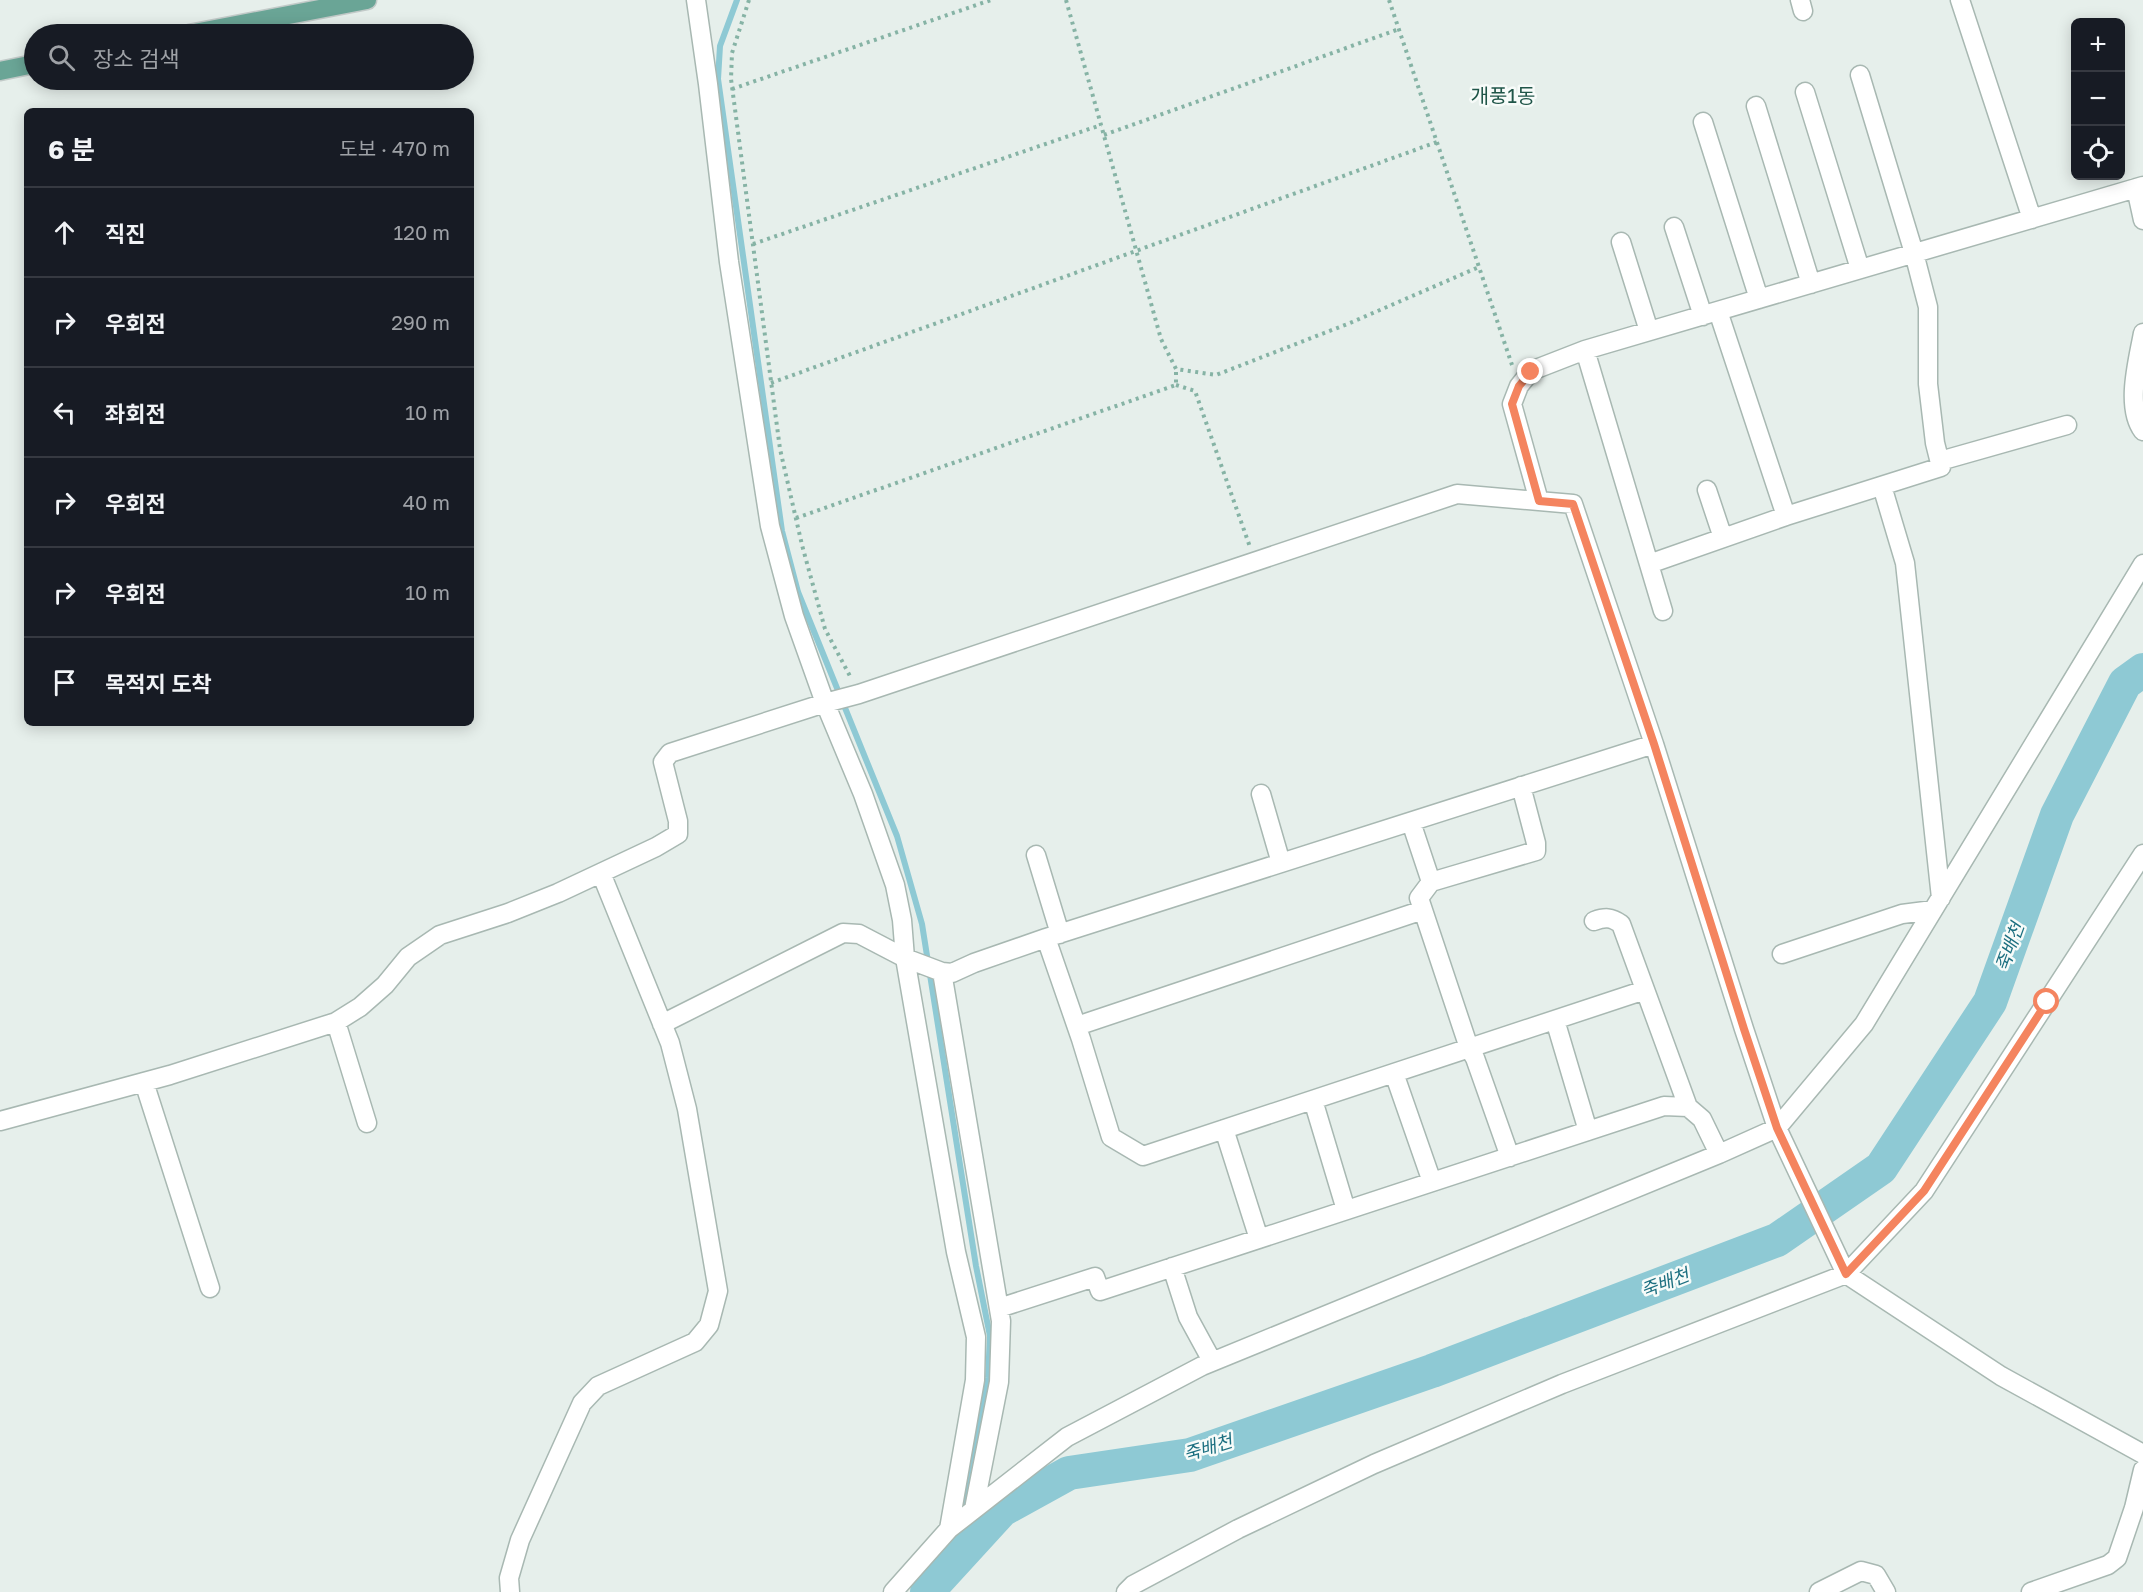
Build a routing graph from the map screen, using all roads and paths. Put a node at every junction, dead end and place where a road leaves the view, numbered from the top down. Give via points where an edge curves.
1 (367, 0) edge
2 (696, 0) edge
3 (749, 0) edge
4 (991, 0) edge
5 (1066, 0) edge
6 (1389, 0) edge
7 (1960, 0) edge
8 (241, 24) edge
9 (1399, 29) junction
10 (24, 66) edge
11 (0, 71) edge
12 (1860, 75) dead end
13 (732, 89) junction
14 (1805, 92) dead end
15 (1756, 106) dead end
16 (1703, 122) dead end
17 (1101, 125) junction
18 (1104, 135) junction
19 (1437, 142) junction
20 (2139, 187) edge
21 (2032, 219) junction
22 (2143, 220) edge
23 (1674, 227) dead end
24 (1621, 242) dead end
25 (753, 244) junction
26 (1136, 252) junction
27 (1914, 253) junction
28 (1479, 267) junction
29 (1860, 269) junction
30 (1811, 284) junction
31 (1759, 299) junction
32 (1710, 314) junction
33 (1649, 331) junction
34 (2143, 333) edge
35 (1585, 350) junction
36 (1176, 369) junction
37 (771, 383) junction
38 (1176, 385) junction
39 (1519, 386) junction
40 (2067, 425) dead end
41 (2143, 431) edge
42 (1940, 464) junction
43 (1882, 486) junction
44 (1707, 490) dead end
45 (1539, 501) junction
46 (1786, 516) junction
47 (796, 518) junction
48 (1723, 538) junction
49 (1256, 562) junction
50 (1649, 564) junction
51 (2143, 564) edge
52 (1663, 611) dead end
53 (855, 696) junction
54 (828, 703) junction
55 (1654, 744) junction
56 (1521, 786) junction
57 (1261, 794) dead end
58 (1411, 822) junction
59 (2143, 854) edge
60 (1036, 855) dead end
61 (1281, 863) junction
62 (601, 873) junction
63 (1431, 882) junction
64 (1421, 904) junction
65 (1937, 904) junction
66 (1594, 921) dead end
67 (1053, 936) junction
68 (1782, 954) dead end
69 (908, 959) junction
70 (942, 972) junction
71 (1645, 990) junction
72 (1555, 1020) junction
73 (336, 1022) junction
74 (662, 1024) junction
75 (1077, 1026) junction
76 (1469, 1048) junction
77 (1394, 1073) junction
78 (144, 1082) junction
79 (1313, 1100) junction
80 (1688, 1107) junction
81 (0, 1121) edge
82 (367, 1123) dead end
83 (1777, 1128) junction
84 (1224, 1129) junction
85 (1588, 1131) junction
86 (1719, 1154) junction
87 (1510, 1157) junction
88 (1432, 1182) junction
89 (1347, 1210) junction
90 (1259, 1239) junction
91 (1172, 1267) junction
92 (1846, 1274) junction
93 (210, 1288) dead end
94 (999, 1308) junction
95 (1212, 1361) junction
96 (2143, 1454) edge
97 (2143, 1470) edge
98 (974, 1509) junction
99 (2139, 1510) edge
100 (949, 1528) junction
101 (510, 1592) edge
102 (893, 1592) edge
103 (1125, 1592) edge
104 (1819, 1592) edge
105 (1886, 1592) edge
106 (2031, 1592) edge

1 - 8 main road
2 - 54 street via 729,262 770,526 794,616
3 - 13 path via 732,53
4 - 13 path
5 - 17 path
6 - 9 path
7 - 21 street
9 - 18 path
9 - 19 path
10 - 11 main road
12 - 27 street
13 - 25 path
14 - 29 street
15 - 30 street
16 - 31 street
17 - 18 path
17 - 25 path
18 - 26 path
19 - 26 path
19 - 28 path
20 - 21 street
20 - 22 street
21 - 27 street
23 - 32 street
24 - 33 street
25 - 37 path
26 - 36 path via 1161,339
26 - 37 path
27 - 29 street
27 - 42 street via 1928,307 1928,384
28 - 36 path via 1216,375
28 - 39 path
29 - 30 street
30 - 31 street
31 - 32 street
32 - 33 street
32 - 46 street
33 - 35 street
34 - 41 street via 2134,389
35 - 39 street via 1531,372
35 - 50 street
36 - 38 path
37 - 47 path via 780,449
38 - 47 path
38 - 49 path via 1195,391
39 - 45 street via 1512,404
40 - 42 street
42 - 43 street
43 - 46 street
43 - 65 street via 1905,563
44 - 48 street
45 - 49 street via 1457,494
45 - 55 street via 1573,504
46 - 48 street
47 - 53 path via 825,629
48 - 50 street
49 - 53 street
50 - 52 street
51 - 65 street
53 - 54 street
54 - 62 street via 670,753 663,762 678,834
54 - 69 street via 895,885
55 - 56 street
55 - 83 street
56 - 58 street
56 - 63 street via 1536,851
57 - 61 street
58 - 61 street
58 - 63 street
59 - 92 street via 1924,1191
60 - 67 street
61 - 67 street
62 - 73 street via 508,913 440,934 408,957 360,1007
62 - 74 street
63 - 64 street
64 - 75 street
64 - 76 street
65 - 68 street
65 - 83 street via 1864,1024
66 - 71 street via 1603,917 1621,924
67 - 70 street via 952,973
67 - 75 street
69 - 70 street
69 - 74 street via 859,934 843,933
69 - 100 street via 956,1252 976,1337 975,1380
70 - 94 street
71 - 72 street
71 - 80 street
72 - 76 street
72 - 85 street
73 - 78 street
73 - 82 street
74 - 101 street via 687,1109 718,1291 710,1325 694,1342 598,1386 582,1403 520,1540 509,1578
75 - 84 street via 1111,1137 1143,1156
76 - 77 street
76 - 87 street
77 - 79 street
77 - 88 street
78 - 81 street
78 - 93 street
79 - 84 street
79 - 89 street
80 - 85 street via 1665,1106
80 - 86 street via 1702,1119
83 - 86 street
83 - 92 street
84 - 90 street
85 - 87 street
86 - 95 street
87 - 88 street
88 - 89 street
89 - 90 street
90 - 91 street
91 - 94 street via 1100,1291 1095,1277
91 - 95 street via 1188,1317
92 - 96 street via 2001,1376
92 - 103 street via 1562,1384 1374,1464 1238,1529
94 - 98 street via 999,1382
95 - 98 street via 1067,1437
97 - 99 street
98 - 100 street
99 - 106 street via 2117,1558
100 - 102 street
104 - 105 street via 1861,1570 1876,1575

